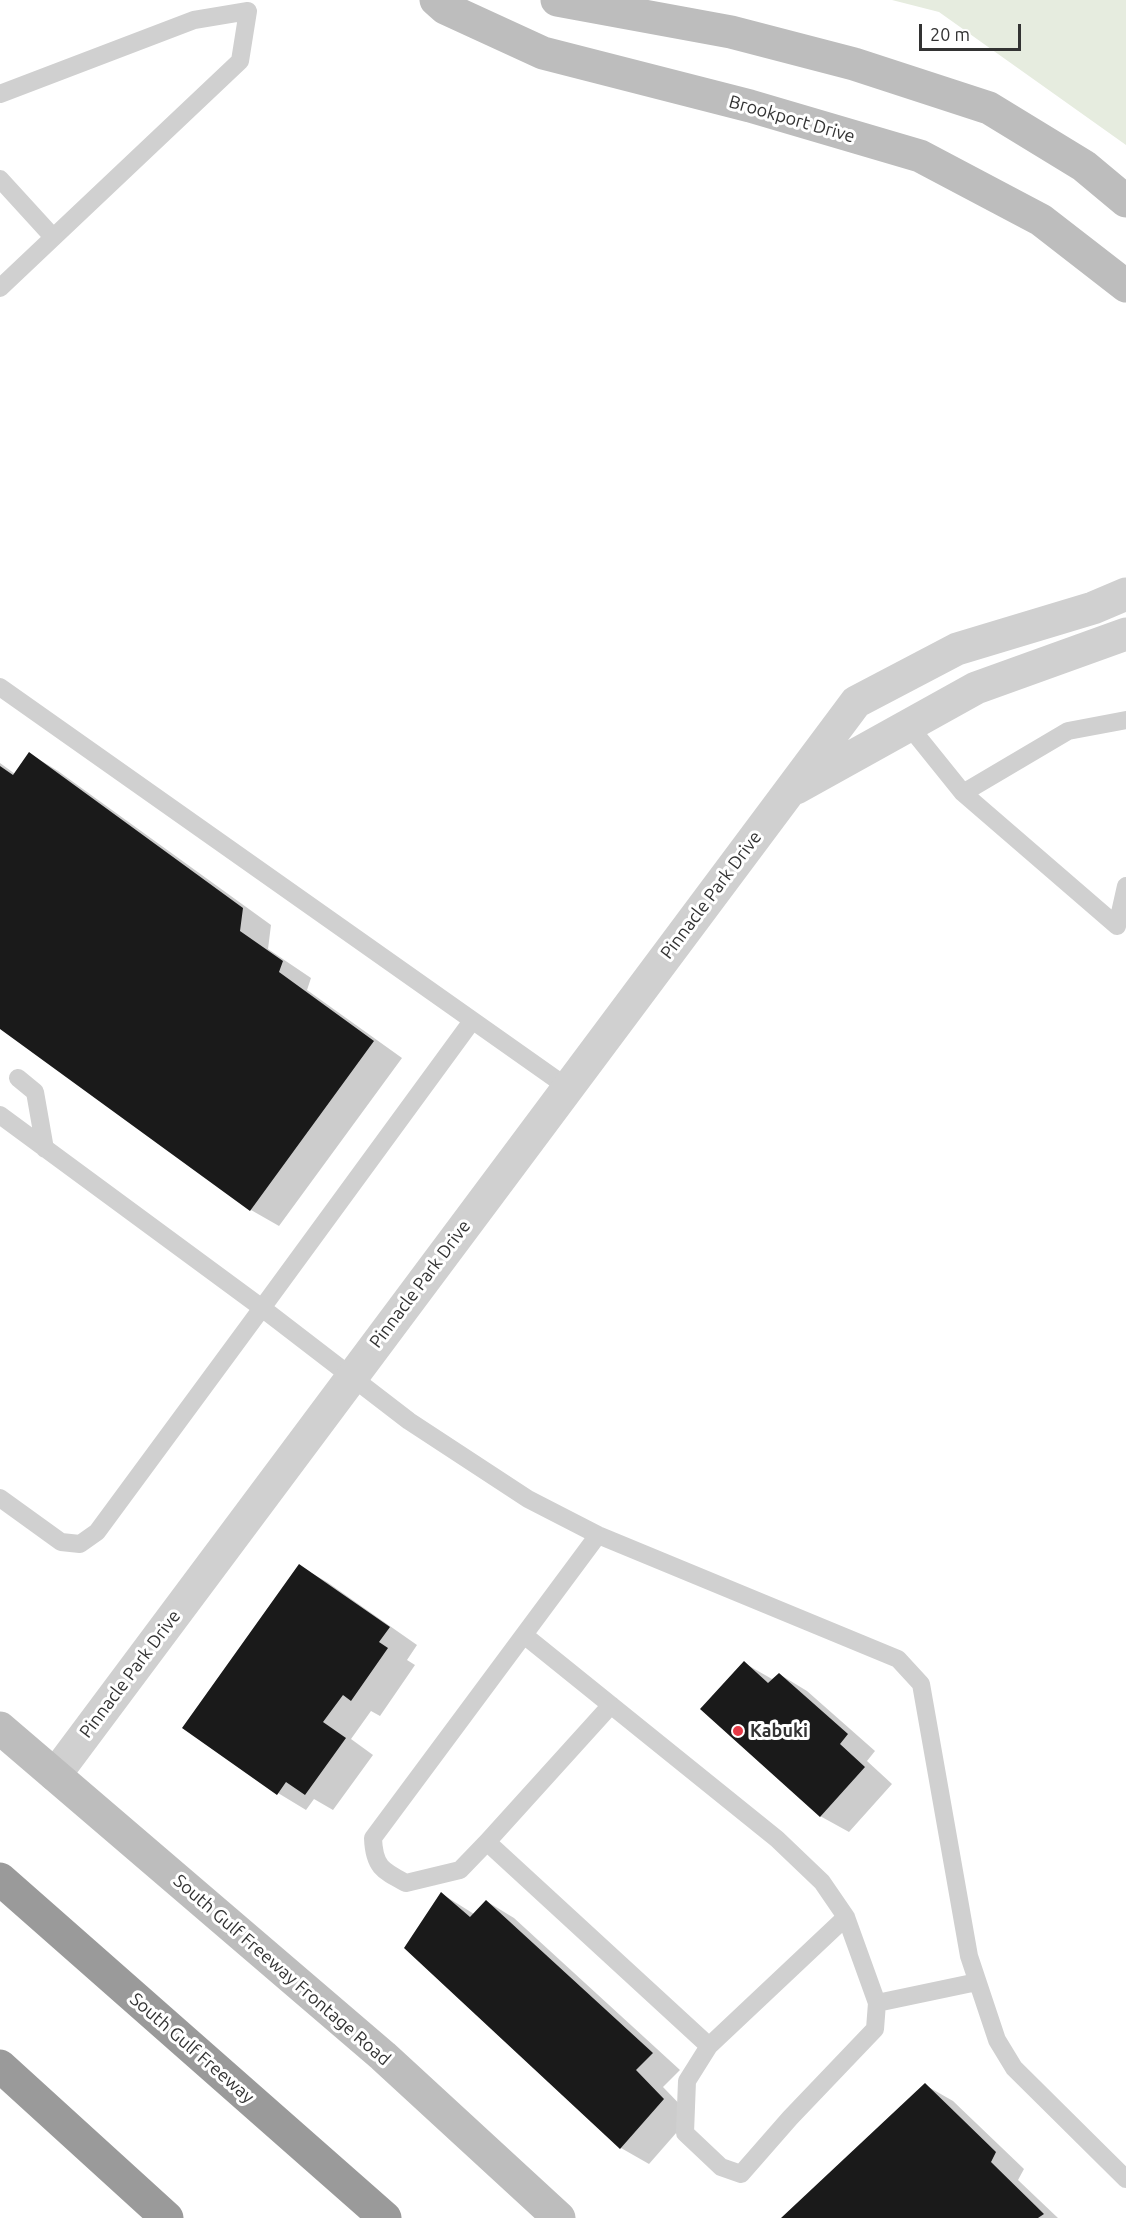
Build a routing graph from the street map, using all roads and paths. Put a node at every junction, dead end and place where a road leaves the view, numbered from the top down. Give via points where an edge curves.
1 (436, 0) edge
2 (557, 0) edge
3 (252, 5) edge
4 (0, 94) edge
5 (0, 180) edge
6 (1126, 201) edge
7 (53, 237) junction
8 (1126, 286) edge
9 (0, 288) edge
10 (1126, 594) edge
11 (1126, 633) edge
12 (0, 687) edge
13 (1126, 720) edge
14 (909, 726) junction
15 (963, 793) junction
16 (786, 794) junction
17 (1126, 886) edge
18 (1121, 930) edge
19 (472, 1021) junction
20 (18, 1078) dead end
21 (567, 1087) junction
22 (0, 1115) edge
23 (45, 1149) junction
24 (262, 1308) junction
25 (352, 1376) junction
26 (0, 1498) edge
27 (598, 1535) junction
28 (524, 1635) junction
29 (611, 1705) junction
30 (0, 1728) edge
31 (54, 1775) junction
32 (487, 1842) junction
33 (0, 1879) edge
34 (846, 1917) junction
35 (977, 1982) junction
36 (877, 2003) junction
37 (709, 2046) junction
38 (0, 2066) edge
39 (1126, 2179) edge
40 (167, 2218) edge
41 (385, 2218) edge
42 (559, 2218) edge

1 - 8 street, Brookport Drive via 445,8 543,53 750,106 920,156 1041,220
2 - 6 street via 731,32 854,64 989,108 1084,166
3 - 4 lane via 194,20
3 - 7 lane via 240,61
5 - 7 lane
7 - 9 lane
10 - 16 street, Pinnacle Park Drive via 1093,608 957,649 855,702
11 - 14 street, Pinnacle Park Drive via 976,688
12 - 19 lane
13 - 15 lane via 1068,731
14 - 15 lane
14 - 16 street, Pinnacle Park Drive
15 - 18 lane
16 - 21 street, Pinnacle Park Drive
17 - 18 lane
19 - 21 lane
19 - 24 lane
20 - 23 lane via 35,1092
21 - 25 street, Pinnacle Park Drive
22 - 23 lane
23 - 24 lane
24 - 25 lane
24 - 26 lane via 97,1533 80,1544 61,1542
25 - 27 lane via 409,1421 528,1499
25 - 31 street, Pinnacle Park Drive
27 - 28 lane
27 - 35 lane via 898,1659 921,1684 969,1956
28 - 29 lane
28 - 32 lane via 373,1838 373,1854 384,1871 406,1883 460,1870
29 - 32 lane
29 - 34 lane via 777,1839 822,1882
30 - 31 street, South Gulf Freeway Frontage Road
31 - 42 street, South Gulf Freeway Frontage Road via 383,2056
32 - 37 lane
33 - 41 highway, South Gulf Freeway
34 - 36 lane
34 - 37 lane
35 - 36 lane
35 - 39 lane via 997,2040 1014,2068
36 - 37 lane via 875,2029 741,2174 721,2167 685,2133 687,2081
38 - 40 highway

